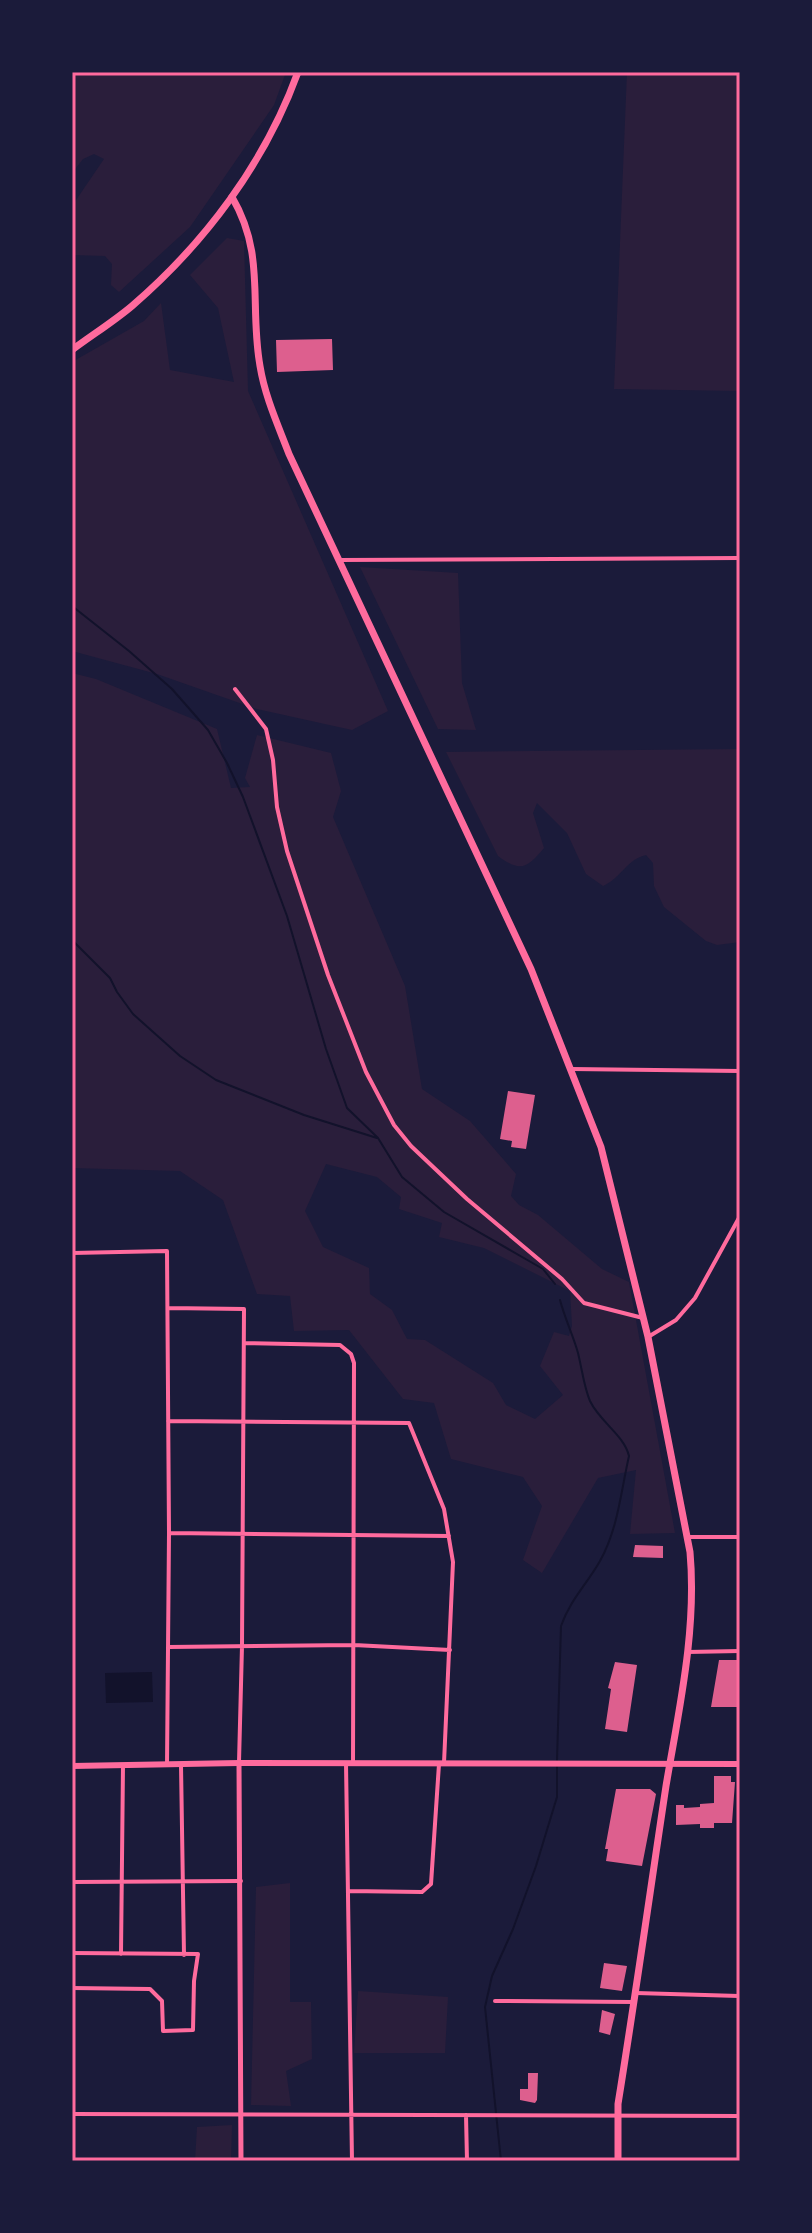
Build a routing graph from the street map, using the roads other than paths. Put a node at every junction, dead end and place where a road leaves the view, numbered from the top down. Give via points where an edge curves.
1 (298, 72) edge
2 (232, 197) junction
3 (72, 350) edge
4 (740, 558) edge
5 (339, 560) junction
6 (235, 689) dead end
7 (571, 1069) junction
8 (740, 1071) edge
9 (740, 1216) edge
10 (72, 1253) edge
11 (168, 1308) junction
12 (643, 1318) junction
13 (648, 1337) junction
14 (244, 1343) junction
15 (168, 1421) junction
16 (355, 1421) junction
17 (244, 1422) junction
18 (169, 1533) junction
19 (243, 1534) junction
20 (353, 1535) junction
21 (449, 1536) junction
22 (687, 1537) junction
23 (740, 1537) edge
24 (354, 1645) junction
25 (242, 1646) junction
26 (169, 1647) junction
27 (450, 1650) junction
28 (740, 1651) edge
29 (687, 1652) junction
30 (239, 1763) junction
31 (350, 1763) junction
32 (441, 1763) junction
33 (671, 1763) junction
34 (740, 1764) edge
35 (123, 1765) junction
36 (167, 1765) junction
37 (181, 1765) junction
38 (72, 1766) edge
39 (740, 1816) edge
40 (183, 1881) junction
41 (241, 1881) junction
42 (72, 1882) edge
43 (122, 1882) junction
44 (740, 1889) edge
45 (348, 1891) junction
46 (72, 1953) edge
47 (121, 1954) junction
48 (184, 1955) junction
49 (72, 1988) edge
50 (739, 1993) edge
51 (635, 1998) junction
52 (495, 2001) dead end
53 (351, 2113) junction
54 (72, 2114) edge
55 (241, 2114) junction
56 (466, 2115) junction
57 (616, 2116) junction
58 (740, 2116) edge
59 (241, 2161) edge
60 (352, 2161) edge
61 (467, 2161) edge
62 (618, 2161) edge
63 (740, 2161) edge

1 - 2 main road via 271,135
2 - 3 main road via 148,291
2 - 5 main road via 253,247 257,349 264,386
4 - 5 street
5 - 7 main road via 531,969
6 - 12 street via 266,729 287,851 328,975 366,1072 394,1125 584,1303
7 - 8 street
7 - 12 main road via 601,1147
9 - 13 street via 695,1298 676,1320
10 - 11 street via 167,1251
11 - 14 street via 244,1309
11 - 15 street
12 - 13 main road
13 - 22 main road
14 - 16 street via 346,1348 354,1363
14 - 17 street
15 - 17 street
15 - 18 street
16 - 17 street
16 - 20 street
16 - 21 street via 409,1423 444,1509
17 - 19 street
18 - 19 street
18 - 26 street
19 - 20 street
19 - 25 street
20 - 21 street
20 - 24 street
21 - 27 street
22 - 23 street
22 - 29 main road via 693,1586
24 - 25 street
24 - 27 street
24 - 31 street
25 - 26 street
25 - 30 street
26 - 36 street
27 - 32 street
28 - 29 street
29 - 33 main road
30 - 31 main road
30 - 37 main road
30 - 41 street
31 - 32 main road
31 - 45 street
32 - 33 main road
32 - 45 street via 431,1884 422,1892
33 - 34 main road
33 - 51 main road
35 - 36 main road
35 - 38 main road
35 - 43 street
36 - 37 main road
37 - 40 street
39 - 44 street
40 - 41 street
40 - 43 street
40 - 48 street
41 - 55 street
42 - 43 street
43 - 47 street
44 - 50 street
45 - 53 street
46 - 47 street
47 - 48 street
48 - 49 street via 198,1954 193,2030 163,2031 162,2001 150,1989
50 - 51 street
50 - 58 street
51 - 52 street
51 - 57 main road
53 - 55 street
53 - 56 street
53 - 60 street
54 - 55 street
55 - 59 street
56 - 57 street
56 - 61 street
57 - 58 street
57 - 62 main road
58 - 63 street

